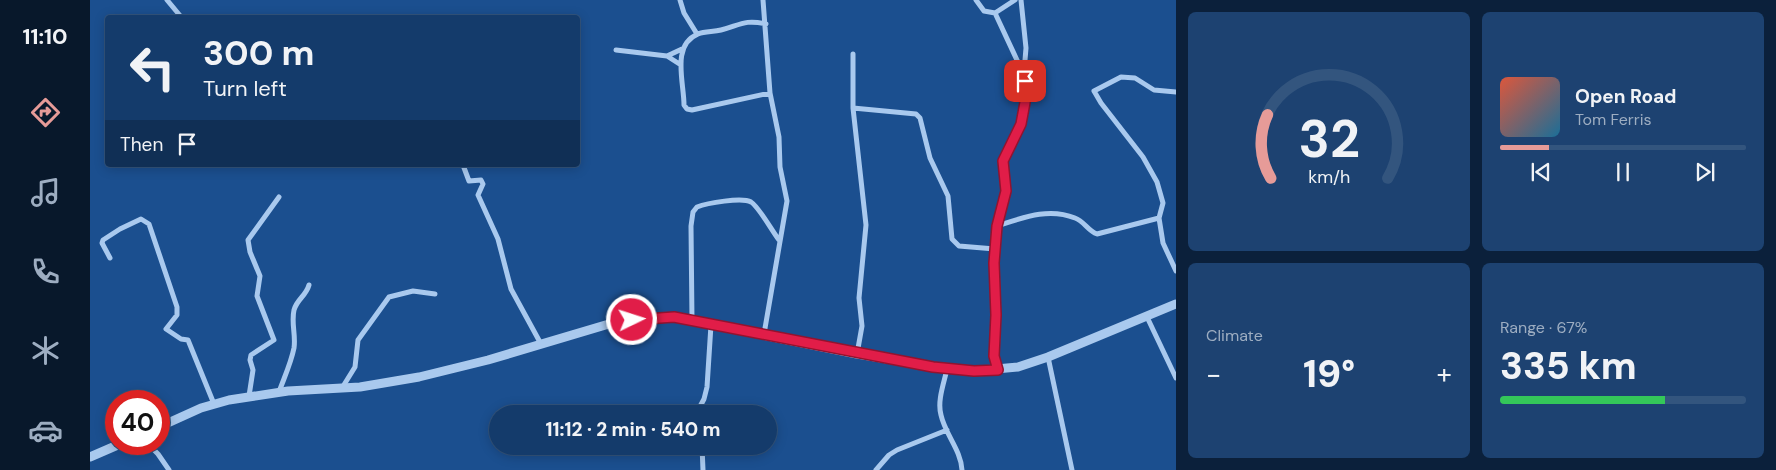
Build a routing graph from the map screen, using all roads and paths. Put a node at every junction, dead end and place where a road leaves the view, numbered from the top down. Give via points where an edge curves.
1 (166, 0) edge
2 (680, 0) edge
3 (770, 0) edge
4 (976, 0) edge
5 (1015, 0) edge
6 (1021, 0) edge
7 (763, 2) edge
8 (995, 13) junction
9 (179, 15) edge
10 (766, 24) junction
11 (696, 34) junction
12 (616, 50) dead end
13 (682, 50) junction
14 (853, 54) dead end
15 (667, 56) junction
16 (681, 65) junction
17 (1024, 72) junction
18 (1176, 92) edge
19 (770, 93) junction
20 (853, 108) junction
21 (464, 167) edge
22 (278, 197) dead end
23 (1159, 218) junction
24 (997, 226) junction
25 (778, 240) junction
26 (995, 249) junction
27 (110, 258) dead end
28 (1176, 271) edge
29 (309, 285) dead end
30 (435, 294) dead end
31 (1176, 304) edge
32 (1147, 318) junction
33 (692, 320) junction
34 (711, 325) junction
35 (764, 334) junction
36 (541, 344) junction
37 (857, 354) junction
38 (1048, 357) junction
39 (947, 369) junction
40 (998, 370) junction
41 (1176, 378) edge
42 (342, 388) junction
43 (278, 393) junction
44 (249, 396) junction
45 (214, 404) junction
46 (701, 405) edge
47 (170, 422) edge
48 (947, 430) junction
49 (105, 450) edge
50 (159, 455) edge
51 (702, 455) edge
52 (90, 457) edge
53 (169, 470) edge
54 (703, 470) edge
55 (876, 470) edge
56 (962, 470) edge
57 (1072, 470) edge

1 - 9 street
2 - 11 street
3 - 7 street
4 - 8 street via 984,11
5 - 8 street
6 - 17 street via 1026,48
7 - 10 street
8 - 17 street
10 - 11 street via 748,21
10 - 19 street
11 - 13 street
12 - 15 street
13 - 15 street
13 - 16 street
14 - 20 street
15 - 16 street
16 - 19 street via 687,109
17 - 24 street via 1026,97 1023,115 1015,140 1003,158 1006,191
18 - 23 street via 1154,90 1135,78 1121,77 1094,90 1143,157 1157,182 1163,203
19 - 25 street via 787,201
20 - 26 street via 916,114 920,118 930,158 948,196 952,239 959,246
20 - 37 street via 866,225 860,298 862,326
21 - 36 street via 470,181 481,180 478,195 498,240 511,289
22 - 44 street via 248,240 260,276 257,296 274,340 251,355 253,370
23 - 24 street via 1097,234 1079,220 1058,214 1031,214
23 - 28 street via 1163,242
24 - 26 street
25 - 33 street via 752,202 730,201 697,207 691,226
25 - 35 street
26 - 40 street via 994,356
27 - 45 street via 103,240 141,219 149,224 177,307 176,315 166,329 188,340
29 - 43 street via 307,293 297,300 294,310 294,348
30 - 42 street via 413,291 389,297 358,340 355,366
31 - 32 street
32 - 38 street
32 - 41 street
33 - 34 street
33 - 36 street via 674,317 619,321
34 - 35 street
34 - 46 street via 707,387
35 - 37 street
36 - 42 street via 419,377
37 - 39 street
38 - 40 street
38 - 57 street
39 - 40 street
39 - 48 street via 940,409
42 - 43 street
43 - 44 street
44 - 45 street
45 - 47 street
48 - 55 street via 897,450
48 - 56 street via 954,441
49 - 52 street
50 - 53 street
51 - 54 street

